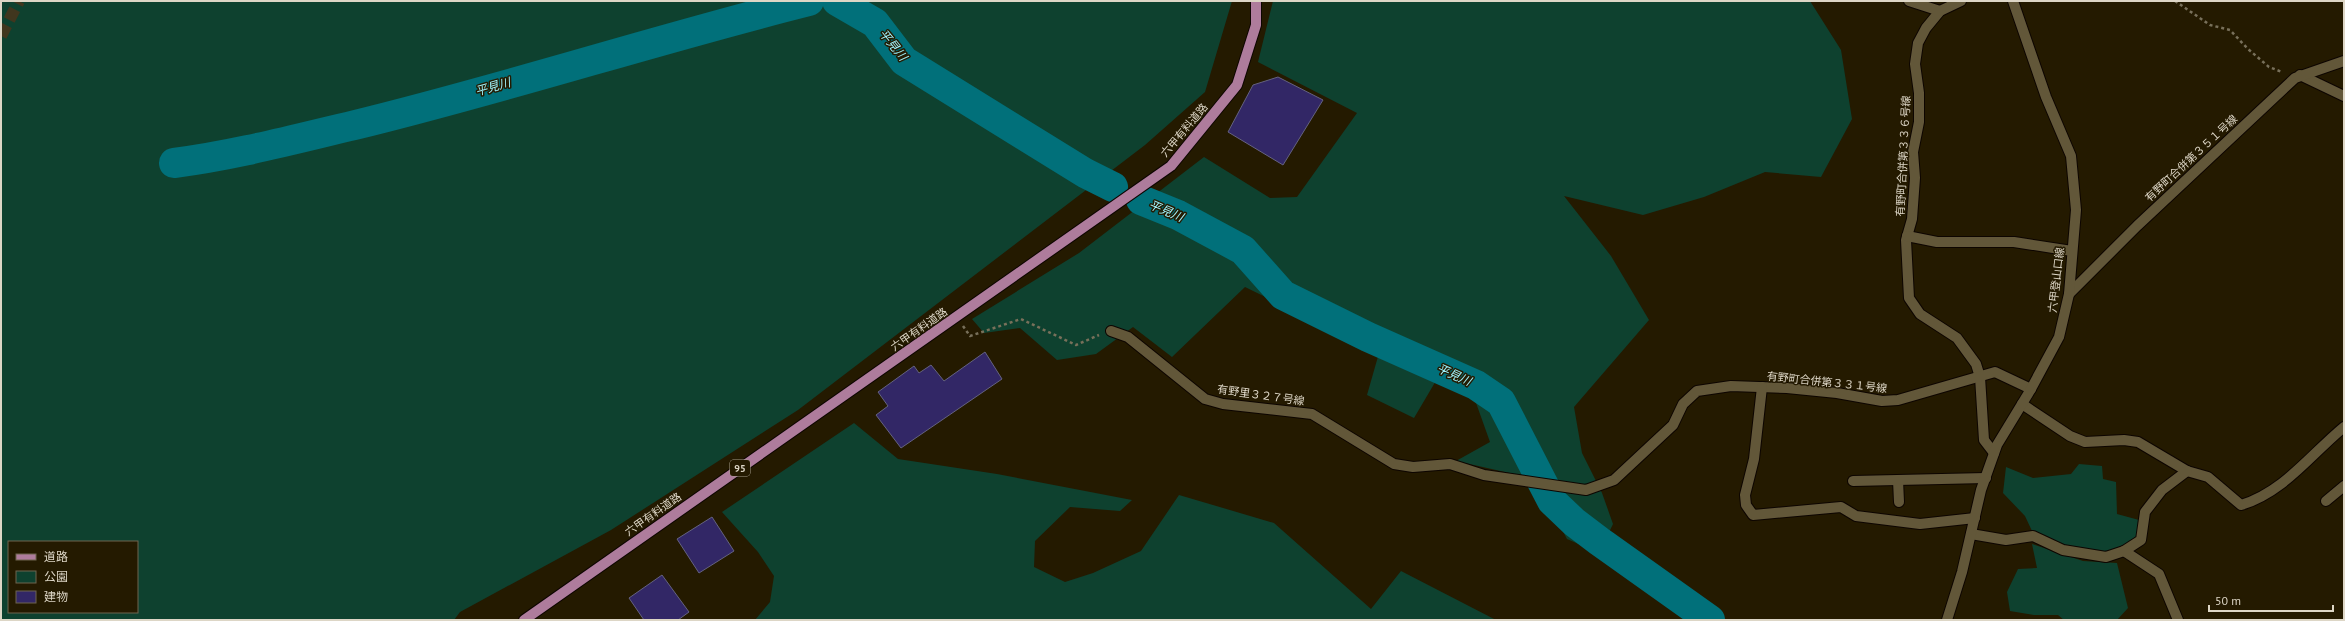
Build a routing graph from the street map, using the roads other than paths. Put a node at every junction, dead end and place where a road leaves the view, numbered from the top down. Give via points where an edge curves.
1 (1256, 1) edge
2 (1910, 1) edge
3 (1961, 1) edge
4 (2013, 1) edge
5 (1940, 11) junction
6 (2344, 61) edge
7 (2297, 77) junction
8 (2344, 96) edge
9 (1907, 236) junction
10 (2072, 250) junction
11 (2069, 294) junction
12 (1111, 331) road end
13 (1980, 377) junction
14 (1762, 387) junction
15 (2031, 389) junction
16 (2022, 404) junction
17 (2344, 428) edge
18 (1994, 453) junction
19 (1394, 464) joint
20 (2187, 471) junction
21 (1986, 478) junction
22 (1898, 480) junction
23 (1853, 481) dead end
24 (2344, 486) edge
25 (2326, 501) dead end
26 (1899, 502) dead end
27 (1975, 518) junction
28 (1971, 534) junction
29 (2124, 551) junction
30 (524, 620) edge
31 (1947, 620) edge
32 (2178, 620) edge

1 - 30 main road, 六甲有料道路 / 95 via 1256,25 1237,85 1171,166
2 - 5 street
3 - 5 street, 有野町合併第３３６号線
4 - 10 street, 六甲登山口線 via 2046,98 2071,156 2076,210
5 - 9 street, 有野町合併第３３６号線 via 1918,43 1915,64 1919,122 1913,152 1915,178 1912,219
6 - 7 street, 有野町合併第３５１号線
7 - 8 street
7 - 11 street, 有野町合併第３５１号線 via 2137,226
9 - 10 street via 1937,242 2014,242
9 - 13 street, 有野町合併第３３６号線 via 1909,298 1920,314 1957,338 1976,364
10 - 11 street, 六甲登山口線
11 - 15 street, 六甲登山口線 via 2059,337
12 - 19 street, 有野里３２７号線 via 1128,337 1205,399 1223,404 1312,414
13 - 14 street, 有野町合併第３３１号線 via 1898,400 1882,401 1837,393
13 - 15 street, 有野町合併第３３１号線 via 1995,372
13 - 18 street, 有野町合併第３３６号線 via 1984,440
14 - 19 street, 有野町合併第３３１号線 via 1731,386 1697,391 1683,404 1673,425 1614,480 1586,490 1484,475 1450,464 1413,467
14 - 27 street via 1754,459 1745,495 1746,505 1753,515 1841,507 1856,516 1920,524
15 - 16 street, 六甲登山口線
16 - 18 street, 六甲登山口線
16 - 20 street via 2070,436 2084,442 2138,442
17 - 20 street via 2282,483 2258,500 2241,505 2208,477
18 - 21 street, 六甲登山口線
20 - 29 street via 2162,490 2145,512 2141,540
21 - 22 street
21 - 27 street, 六甲登山口線
22 - 23 street
22 - 26 street
24 - 25 street
27 - 28 street, 六甲登山口線
28 - 29 street via 2006,540 2033,536 2063,550 2106,558
28 - 31 street, 六甲登山口線
29 - 32 street via 2160,574

